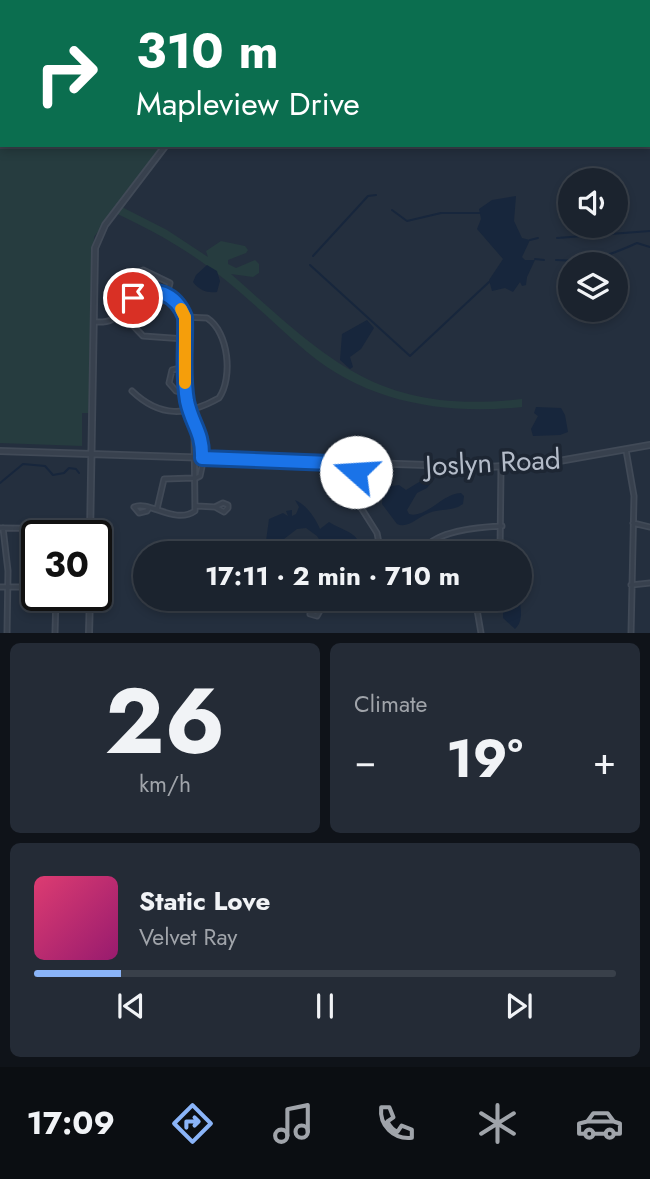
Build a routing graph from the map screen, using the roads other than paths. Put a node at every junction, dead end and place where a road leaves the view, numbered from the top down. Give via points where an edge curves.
1 (165, 147) edge
2 (167, 294) junction
3 (135, 297) junction
4 (121, 313) junction
5 (185, 317) junction
6 (93, 322) junction
7 (185, 339) junction
8 (185, 367) junction
9 (132, 391) dead end
10 (186, 394) junction
11 (189, 410) junction
12 (194, 426) junction
13 (203, 441) junction
14 (195, 442) junction
15 (650, 445) edge
16 (626, 450) junction
17 (0, 451) edge
18 (92, 456) junction
19 (195, 458) junction
20 (202, 458) junction
21 (356, 464) junction
22 (501, 467) junction
23 (194, 479) junction
24 (332, 483) dead end
25 (356, 484) junction
26 (197, 506) junction
27 (215, 507) dead end
28 (149, 508) dead end
29 (157, 509) junction
30 (91, 520) edge
31 (633, 523) junction
32 (502, 526) junction
33 (650, 527) edge
34 (1, 528) edge
35 (21, 528) edge
36 (379, 541) edge
37 (431, 541) edge
38 (501, 541) edge
39 (650, 583) edge
40 (631, 585) junction
41 (0, 587) edge
42 (8, 587) junction
43 (21, 587) edge
44 (56, 611) edge
45 (90, 611) edge
46 (477, 611) edge
47 (7, 633) edge
48 (55, 633) edge
49 (89, 633) edge
50 (481, 633) edge
51 (631, 633) edge

1 - 6 street via 98,237
2 - 3 street via 150,291
2 - 3 street via 170,283 143,270 125,280
2 - 5 street
3 - 4 street
4 - 6 street via 108,321
4 - 7 street via 143,336
5 - 7 street
5 - 11 street via 207,318 219,330 225,348 225,385 217,400
6 - 18 street
7 - 8 street
8 - 10 street
8 - 10 street via 172,370 169,383
9 - 11 street via 154,409
10 - 11 street
11 - 12 street
12 - 13 street
12 - 14 street
13 - 14 street
13 - 20 street
14 - 19 street
15 - 16 street, Joslyn Road
16 - 22 street, Joslyn Road
16 - 31 street via 635,496
17 - 18 street, Joslyn Road
18 - 19 street, Joslyn Road
18 - 30 street
19 - 20 street, Joslyn Road
19 - 23 street
20 - 21 street, Joslyn Road
20 - 23 street via 200,476
21 - 22 street, Joslyn Road
21 - 25 street
22 - 32 street
23 - 26 street
23 - 29 street via 164,479
24 - 25 street
25 - 36 street via 358,503
26 - 27 street
26 - 29 street via 191,514
28 - 29 street
31 - 33 street
31 - 40 street
32 - 37 street
32 - 38 street
34 - 35 street
34 - 42 street
39 - 40 street
40 - 51 street
41 - 42 street
42 - 43 street
42 - 47 street
44 - 48 street
45 - 49 street
46 - 50 street

